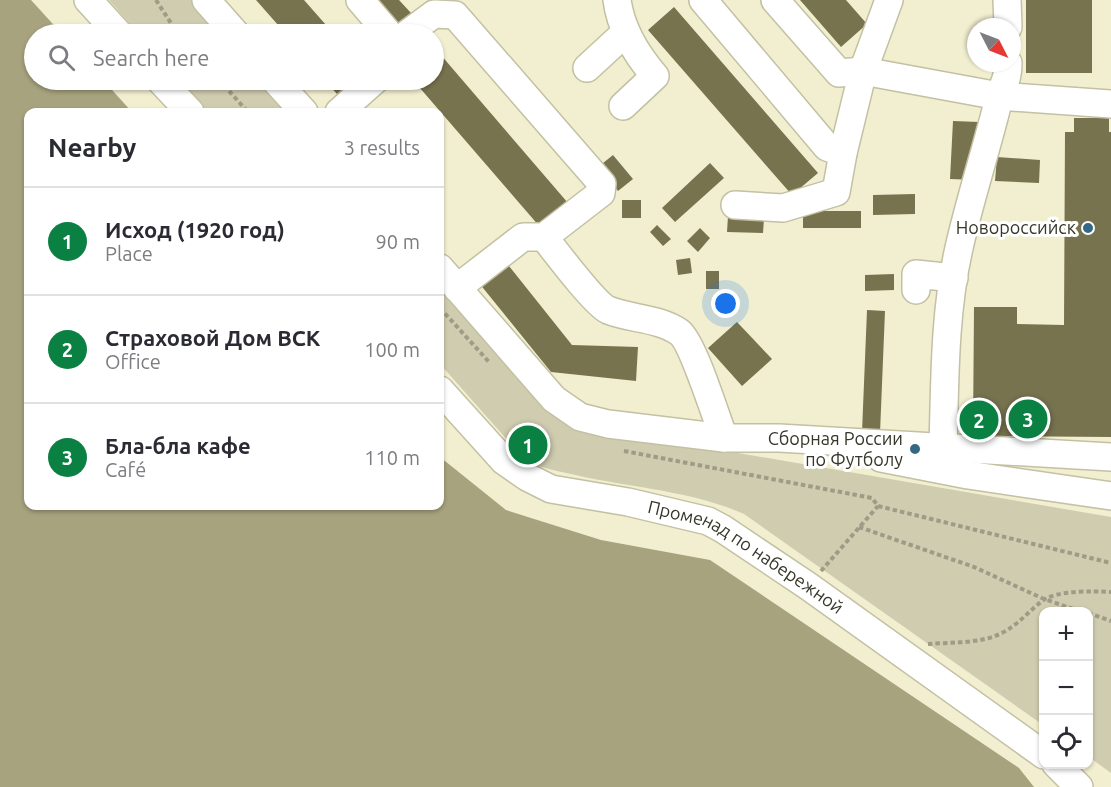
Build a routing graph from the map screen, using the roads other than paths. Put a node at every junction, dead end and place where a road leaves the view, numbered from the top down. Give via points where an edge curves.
1 (88, 0) edge
2 (206, 0) edge
3 (360, 0) edge
4 (617, 0) edge
5 (703, 0) edge
6 (775, 0) edge
7 (889, 0) edge
8 (1007, 0) edge
9 (1008, 18) edge
10 (110, 24) edge
11 (227, 24) edge
12 (380, 24) edge
13 (420, 24) edge
14 (626, 32) junction
15 (587, 68) dead end
16 (863, 71) junction
17 (1008, 72) edge
18 (169, 90) edge
19 (284, 90) edge
20 (364, 90) edge
21 (999, 96) junction
22 (1111, 104) edge
23 (623, 106) dead end
24 (186, 108) edge
25 (300, 108) edge
26 (344, 108) edge
27 (843, 153) junction
28 (735, 205) dead end
29 (544, 237) junction
30 (448, 278) edge
31 (954, 278) junction
32 (916, 290) dead end
33 (444, 394) edge
34 (724, 438) junction
35 (779, 438) junction
36 (944, 448) junction
37 (1111, 457) edge
38 (1111, 496) edge
39 (1039, 751) edge
40 (1060, 769) edge
41 (1079, 787) edge

1 - 10 street
2 - 11 street
3 - 12 street
4 - 14 street
5 - 27 street via 827,147
6 - 16 street via 839,72
7 - 16 street
8 - 9 street
13 - 29 street via 434,14 455,15 602,184 601,193
14 - 15 street
14 - 23 street via 655,76
16 - 21 street
16 - 27 street
17 - 21 street
18 - 24 street
19 - 25 street
20 - 26 street
21 - 22 street
21 - 31 street
27 - 28 street via 836,192 783,208
29 - 30 street via 523,237
29 - 34 street via 606,309 680,333 694,357
30 - 34 street via 554,399 580,417
31 - 32 street via 916,274
31 - 36 street via 947,312
33 - 39 street, Променад по набережной via 504,461 551,489 628,502 708,521 723,529
34 - 35 street
35 - 36 street
35 - 38 street via 968,475
36 - 37 street
40 - 41 street

